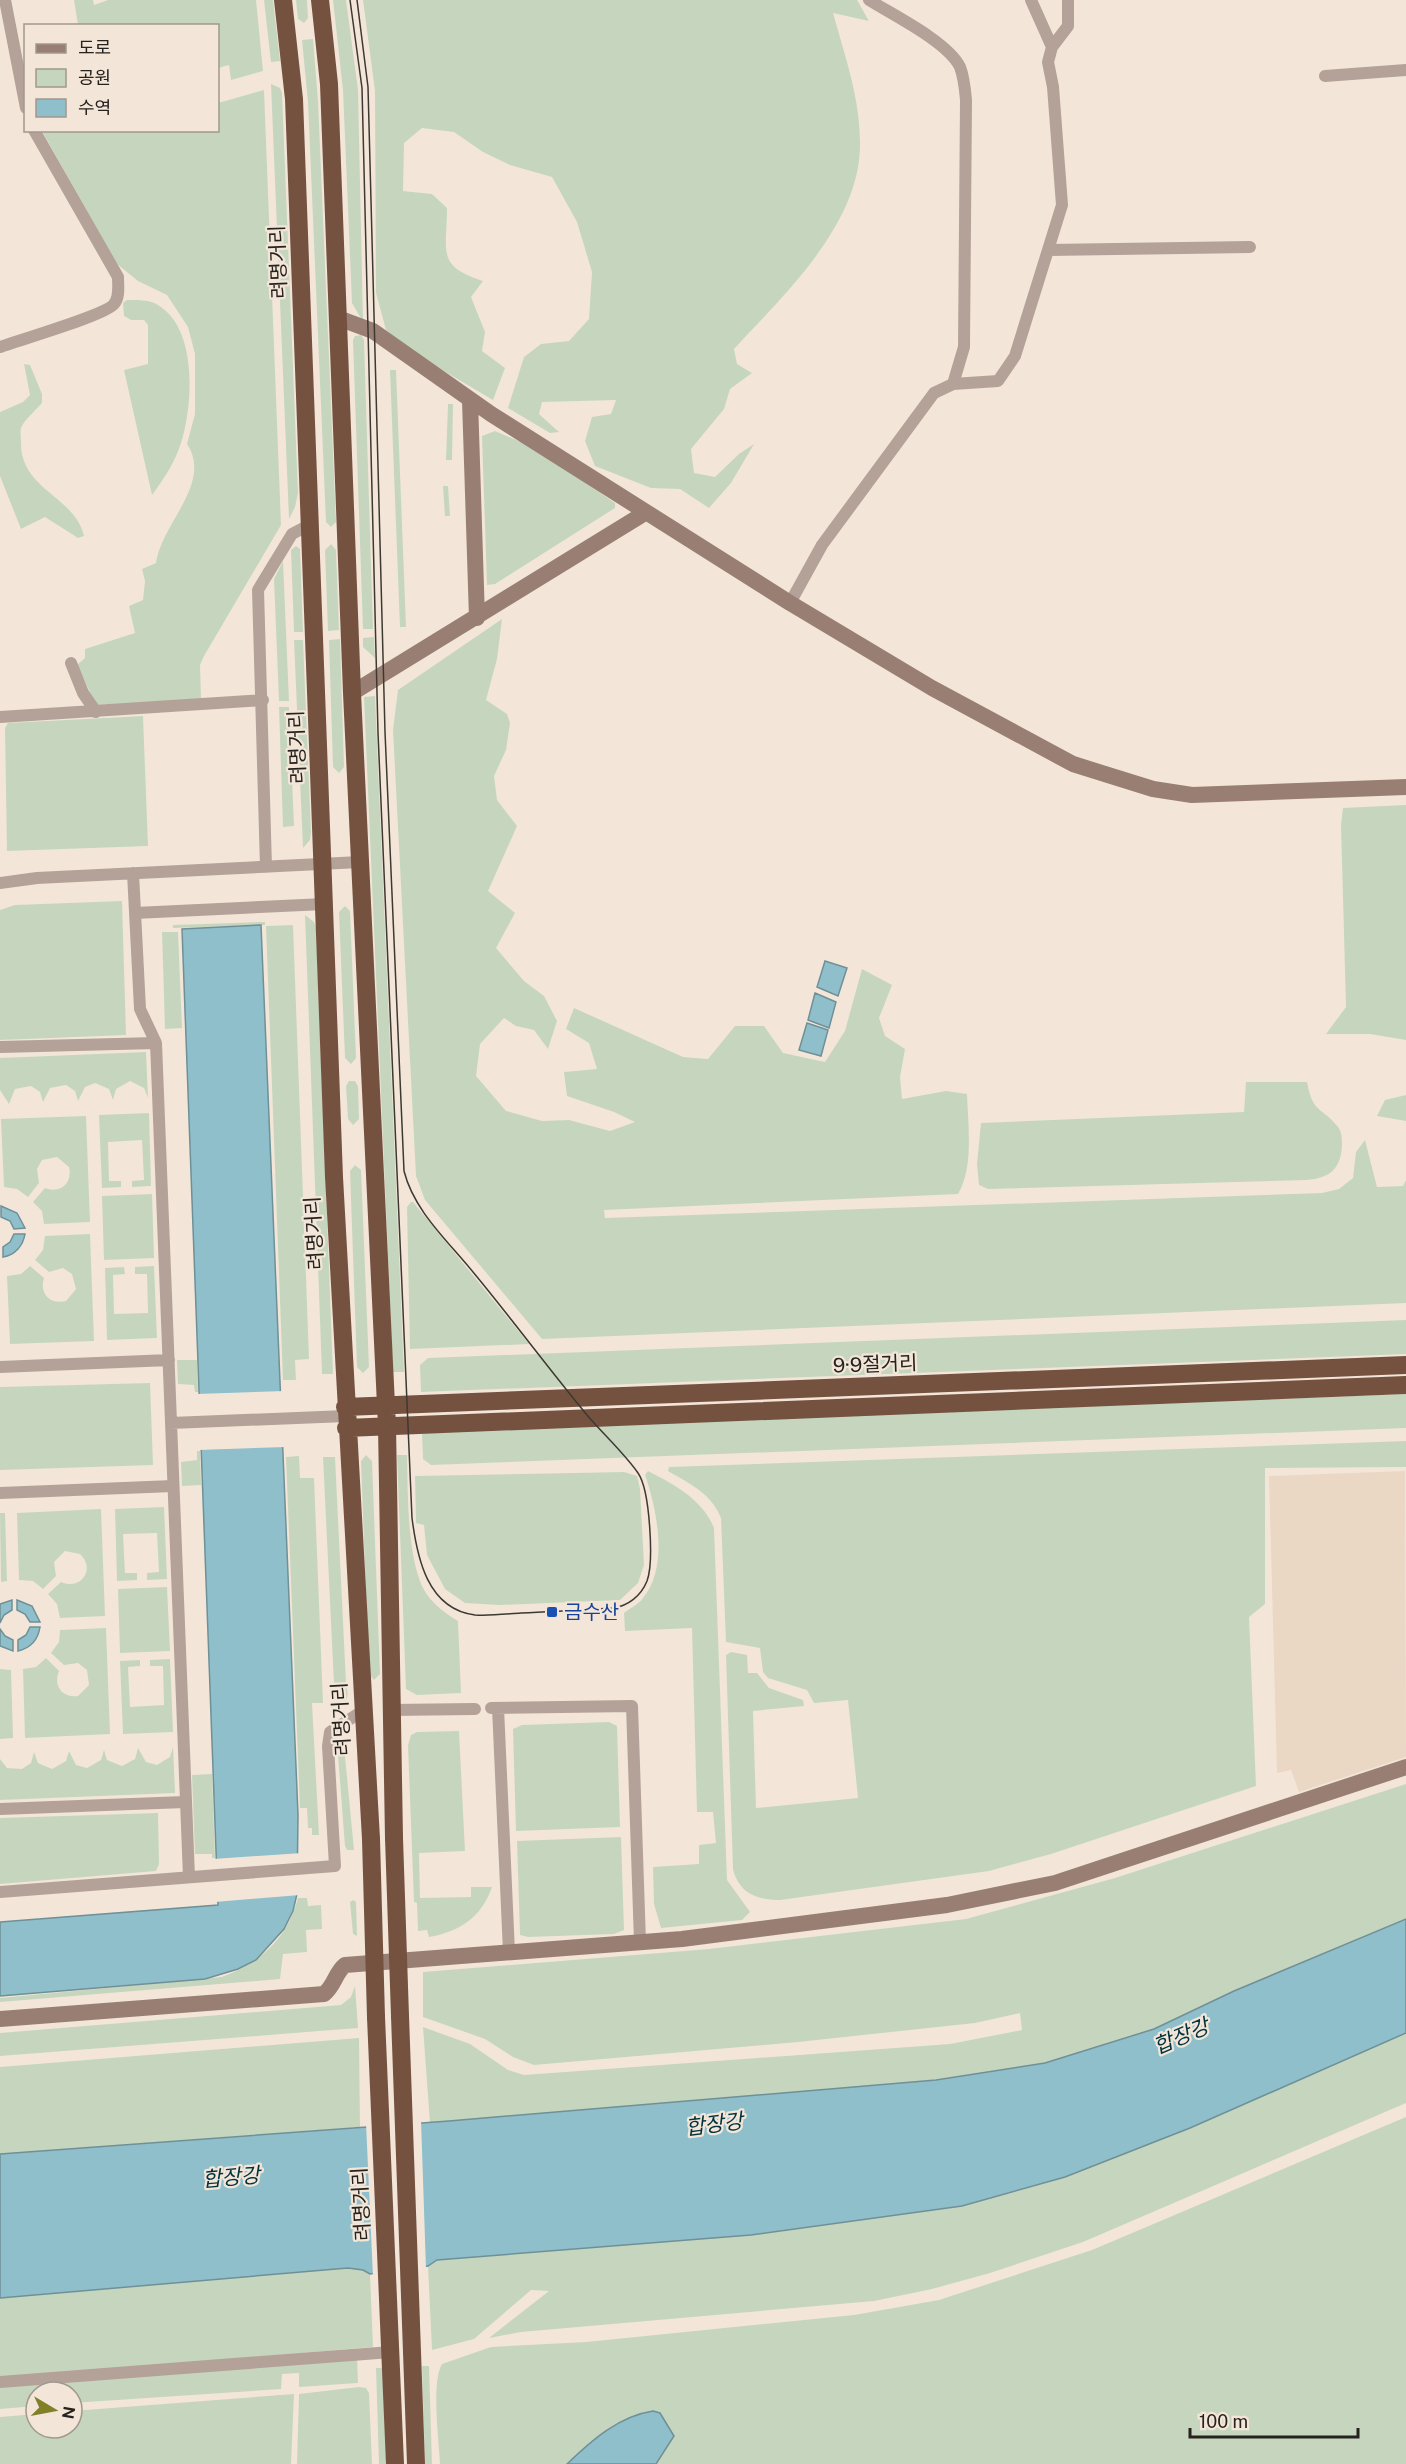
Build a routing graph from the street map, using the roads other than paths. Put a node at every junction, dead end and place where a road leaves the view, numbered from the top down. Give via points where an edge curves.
1 (5, 0) edge
2 (283, 0) edge
3 (320, 0) edge
4 (869, 0) edge
5 (1031, 0) edge
6 (1068, 0) edge
7 (1052, 47) junction
8 (1406, 70) edge
9 (1325, 76) dead end
10 (24, 98) edge
11 (35, 132) edge
12 (1250, 247) dead end
13 (1049, 250) junction
14 (338, 318) junction
15 (0, 347) edge
16 (953, 384) junction
17 (470, 400) junction
18 (645, 513) junction
19 (311, 524) junction
20 (790, 603) junction
21 (477, 618) junction
22 (71, 663) dead end
23 (352, 693) junction
24 (263, 700) junction
25 (96, 712) junction
26 (0, 717) edge
27 (1406, 787) edge
28 (360, 862) junction
29 (324, 865) junction
30 (266, 867) junction
31 (134, 873) junction
32 (0, 883) edge
33 (325, 904) junction
34 (135, 913) junction
35 (156, 1043) junction
36 (0, 1047) edge
37 (169, 1360) junction
38 (1406, 1365) edge
39 (0, 1367) edge
40 (1406, 1385) edge
41 (385, 1405) junction
42 (346, 1417) junction
43 (171, 1423) junction
44 (387, 1426) junction
45 (173, 1486) junction
46 (0, 1493) edge
47 (475, 1709) dead end
48 (363, 1710) junction
49 (390, 1710) junction
50 (1406, 1767) edge
51 (185, 1802) junction
52 (0, 1809) edge
53 (189, 1876) junction
54 (0, 1892) edge
55 (640, 1942) junction
56 (509, 1952) junction
57 (0, 2019) edge
58 (391, 2347) junction
59 (0, 2382) edge
60 (395, 2464) edge
61 (416, 2464) edge

1 - 10 street
2 - 19 highway, 려명거리 via 294,99
3 - 14 highway via 329,84
4 - 16 street via 944,48 960,67 963,80 965,326 964,347
5 - 7 street
6 - 7 street via 1068,26
7 - 13 street via 1048,62 1062,205
8 - 9 street
11 - 15 street via 118,277 118,293 114,304 104,312
12 - 13 street
13 - 16 street via 1015,357 999,381
14 - 17 street via 373,332
14 - 23 highway
16 - 20 street via 934,393 822,544
17 - 18 street
17 - 21 street
18 - 20 street
18 - 21 street
19 - 24 street via 292,534 258,590
19 - 29 highway, 려명거리
20 - 27 street via 1018,737 1073,764 1128,783 1192,795
21 - 23 street
22 - 25 street via 82,693
23 - 28 highway
24 - 25 street
24 - 30 street
25 - 26 street
28 - 29 street
28 - 41 highway
29 - 30 street
29 - 33 highway, 려명거리
30 - 31 street
31 - 32 street
31 - 34 street
33 - 34 street
33 - 42 highway, 려명거리
34 - 35 street via 140,1009
35 - 36 street
35 - 37 street
37 - 39 street
37 - 43 street
38 - 41 highway, 9·9절거리
40 - 44 highway, 9·9절거리
41 - 42 highway, 9·9절거리
41 - 44 highway
42 - 43 street
42 - 44 highway, 9·9절거리
42 - 48 highway, 려명거리
43 - 45 street
44 - 49 highway
45 - 46 street
45 - 51 street
47 - 49 street
48 - 53 street via 330,1732 335,1866
48 - 58 highway, 려명거리, bridge
49 - 61 highway, bridge
50 - 55 street via 1055,1882 947,1905
51 - 52 street
51 - 53 street
53 - 54 street
55 - 56 street
55 - 56 street via 632,1706 494,1708
56 - 57 street via 345,1965 334,1986 324,1994
58 - 59 street
58 - 60 highway, 려명거리

